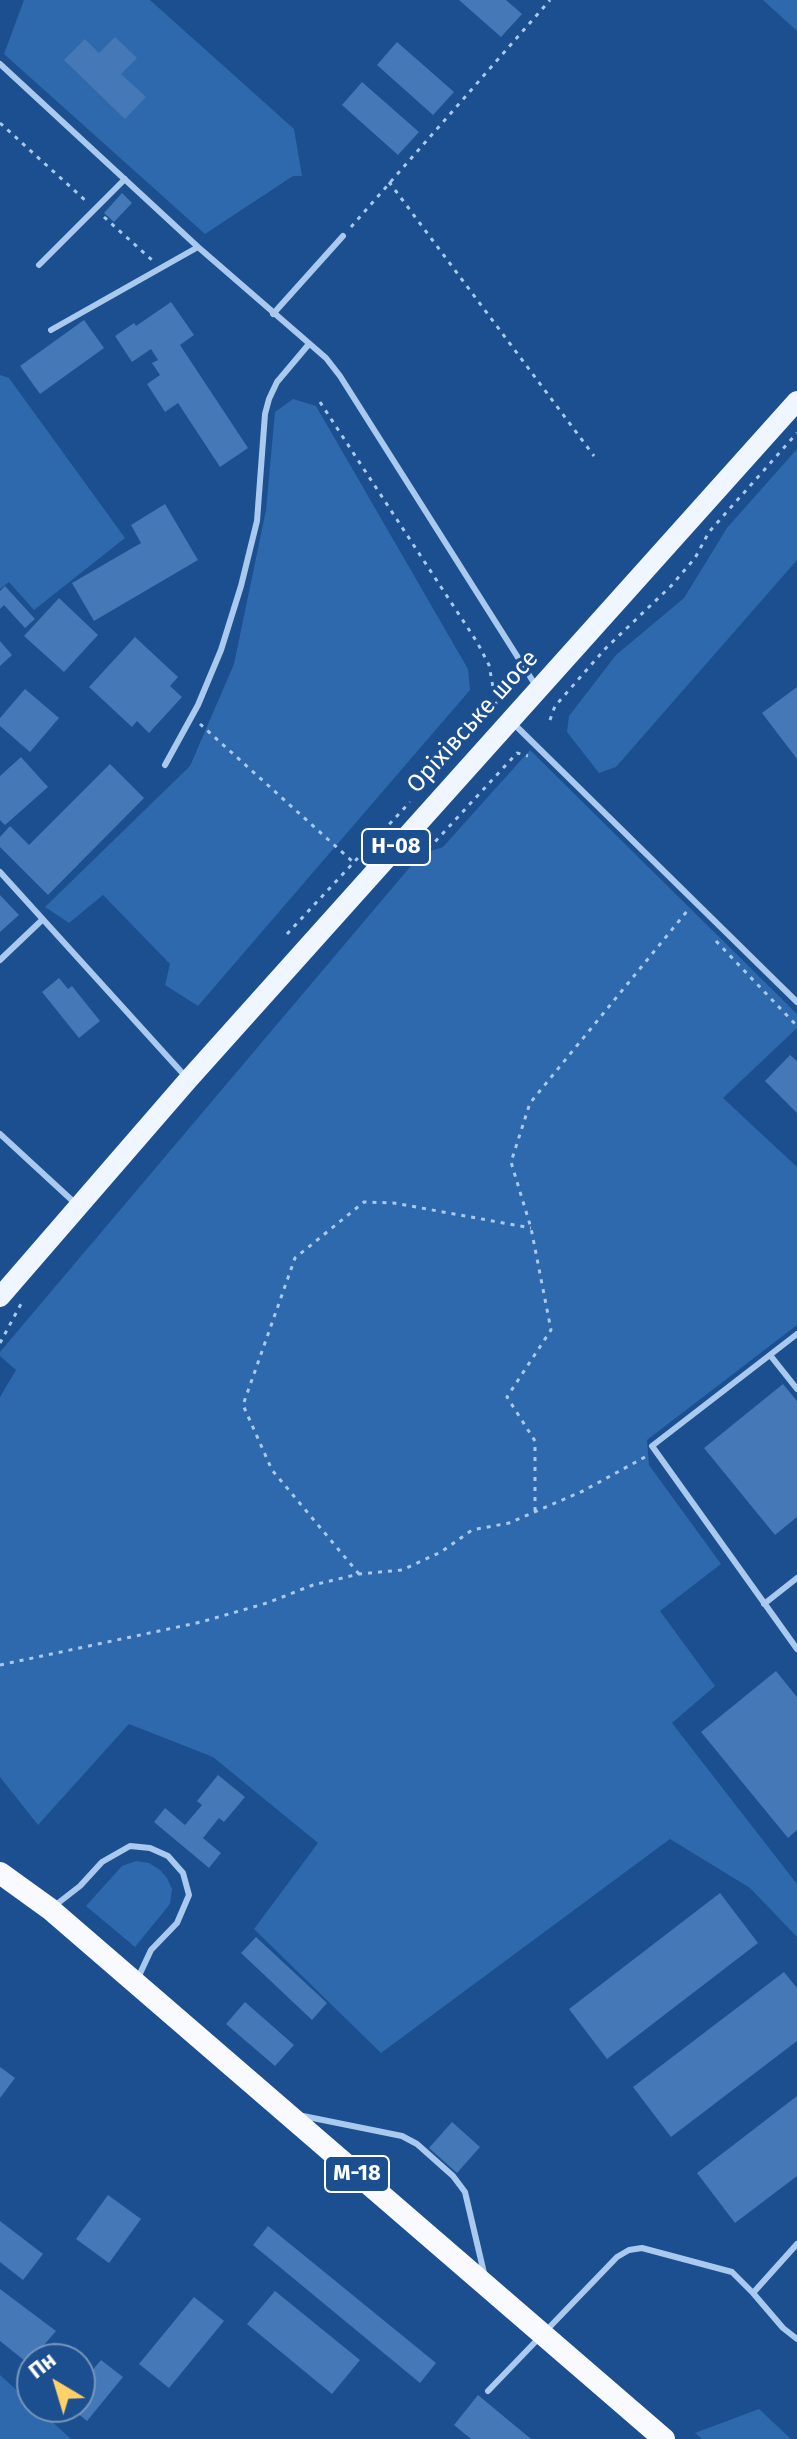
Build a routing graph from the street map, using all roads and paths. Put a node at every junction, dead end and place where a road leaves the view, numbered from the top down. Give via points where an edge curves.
1 (550, 0) edge
2 (0, 64) edge
3 (0, 123) edge
4 (125, 179) junction
5 (389, 182) junction
6 (95, 209) junction
7 (343, 236) joint
8 (198, 247) junction
9 (39, 265) dead end
10 (161, 268) junction
11 (273, 314) junction
12 (51, 330) dead end
13 (309, 344) junction
14 (797, 401) edge
15 (320, 402) dead end
16 (797, 433) edge
17 (594, 456) dead end
18 (538, 689) junction
19 (489, 715) dead end
20 (192, 716) junction
21 (510, 720) junction
22 (550, 720) dead end
23 (165, 765) dead end
24 (414, 797) dead end
25 (353, 862) junction
26 (0, 872) edge
27 (696, 901) junction
28 (42, 920) junction
29 (287, 934) dead end
30 (0, 960) edge
31 (797, 1002) edge
32 (779, 1005) dead end
33 (797, 1026) edge
34 (188, 1080) junction
35 (0, 1134) edge
36 (79, 1206) junction
37 (531, 1228) junction
38 (0, 1297) edge
39 (797, 1334) edge
40 (770, 1355) junction
41 (797, 1389) edge
42 (654, 1453) junction
43 (535, 1511) junction
44 (359, 1574) junction
45 (797, 1578) edge
46 (764, 1604) junction
47 (797, 1649) edge
48 (0, 1665) edge
49 (0, 1873) edge
50 (50, 1909) junction
51 (136, 1983) junction
52 (286, 2113) junction
53 (797, 2244) edge
54 (487, 2288) junction
55 (753, 2293) junction
56 (542, 2333) junction
57 (797, 2339) edge
58 (488, 2391) dead end
59 (664, 2439) edge

1 - 5 path
2 - 4 lane
3 - 6 path
4 - 6 lane
4 - 8 lane
5 - 7 path
5 - 17 path
6 - 9 lane
6 - 10 path
7 - 11 lane
8 - 10 lane
8 - 11 lane
10 - 12 lane
11 - 13 lane
13 - 18 lane via 340,376
13 - 20 lane via 269,399 257,521 245,573 221,650
14 - 18 main road, Оріхівське шосе / Н-08
15 - 19 path via 477,642 489,665 496,704
16 - 22 path via 709,532 671,586 555,706
18 - 21 main road, Оріхівське шосе / Н-08
20 - 23 lane
20 - 25 path
21 - 27 lane
21 - 34 main road, Оріхівське шосе / Н-08
24 - 25 path
25 - 29 path
26 - 28 lane
27 - 31 lane
27 - 37 path via 530,1103 511,1162
28 - 30 lane
28 - 34 lane
32 - 33 path
34 - 36 main road, Оріхівське шосе / Н-08
35 - 36 lane
36 - 38 main road, Оріхівське шосе / Н-08
37 - 43 path via 551,1330 507,1397 535,1441
37 - 44 path via 364,1202 295,1258 243,1405 272,1470
39 - 40 lane
40 - 41 lane
40 - 42 lane via 652,1446
42 - 43 path
42 - 46 lane
43 - 44 path via 472,1530 402,1570
44 - 48 path via 201,1622
45 - 46 lane
46 - 47 lane
49 - 50 highway, М-18
50 - 51 highway, М-18
50 - 51 lane via 102,1862 130,1846 168,1856 183,1873 189,1895 177,1923 151,1950
51 - 52 highway, М-18
52 - 54 highway, М-18
52 - 54 lane via 402,2136 417,2144 465,2192
53 - 55 lane
54 - 56 highway, М-18
55 - 56 lane via 732,2272 642,2248 629,2250
55 - 57 lane
56 - 58 lane
56 - 59 highway, М-18

